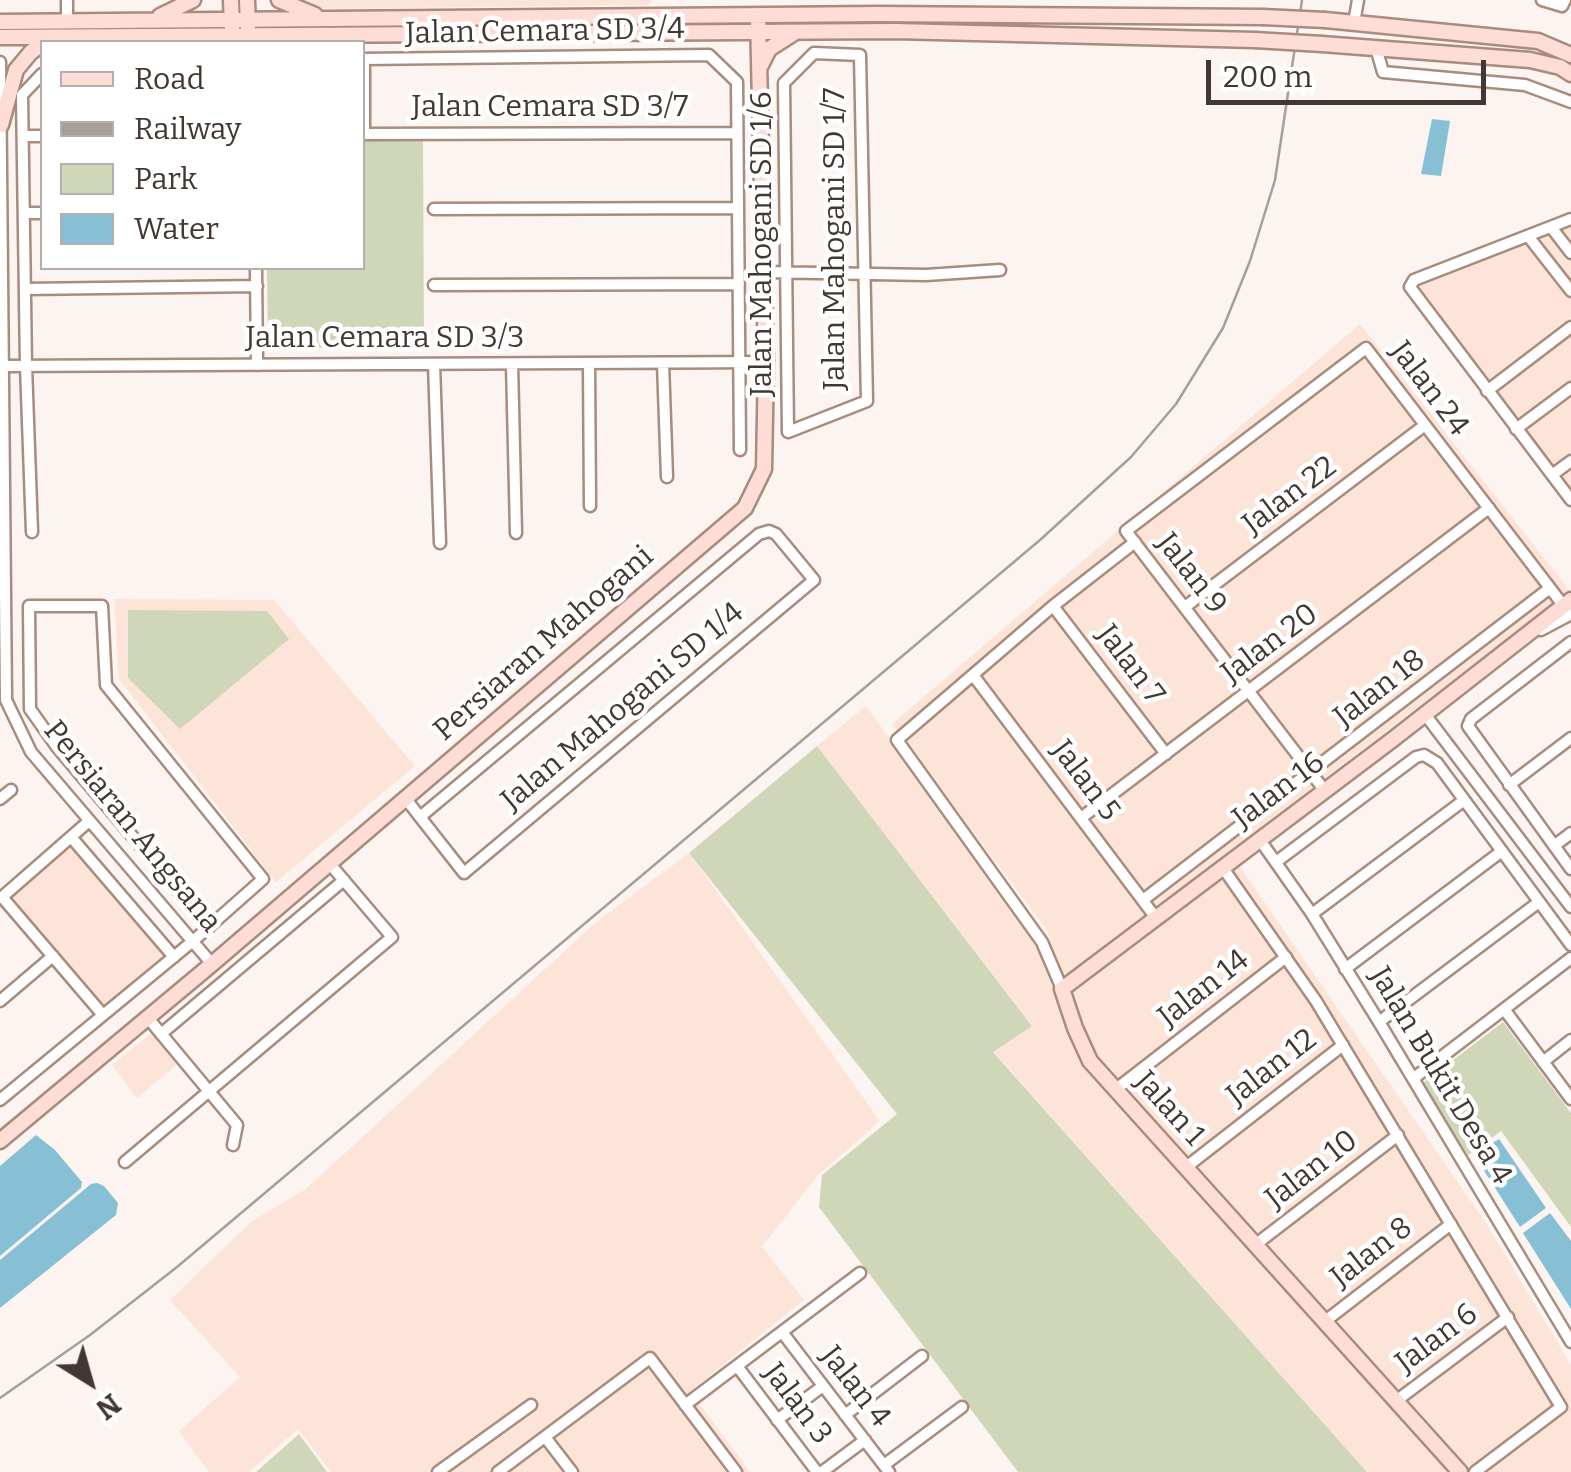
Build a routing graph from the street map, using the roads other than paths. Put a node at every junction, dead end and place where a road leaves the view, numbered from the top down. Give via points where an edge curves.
1 (66, 0) edge
2 (193, 0) edge
3 (231, 0) edge
4 (247, 0) edge
5 (279, 0) edge
6 (1358, 0) edge
7 (1542, 0) edge
8 (1564, 0) edge
9 (758, 17) junction
10 (333, 20) junction
11 (146, 21) junction
12 (0, 22) edge
13 (67, 22) junction
14 (1354, 23) junction
15 (240, 28) junction
16 (794, 33) junction
17 (728, 34) junction
18 (759, 34) junction
19 (0, 38) edge
20 (60, 40) edge
21 (40, 41) edge
22 (1538, 41) junction
23 (40, 45) edge
24 (1571, 45) edge
25 (1376, 48) junction
26 (860, 55) joint
27 (1571, 55) edge
28 (365, 59) edge
29 (0, 62) edge
30 (760, 68) junction
31 (1571, 74) edge
32 (40, 76) edge
33 (1571, 102) edge
34 (0, 124) edge
35 (737, 132) junction
36 (365, 134) edge
37 (23, 136) junction
38 (40, 136) edge
39 (738, 208) junction
40 (434, 209) dead end
41 (24, 213) junction
42 (40, 213) edge
43 (1571, 219) edge
44 (1, 225) edge
45 (1551, 227) junction
46 (1528, 236) junction
47 (1571, 253) edge
48 (256, 270) edge
49 (1000, 270) dead end
50 (764, 272) junction
51 (786, 272) junction
52 (862, 274) junction
53 (739, 284) junction
54 (256, 286) junction
55 (434, 286) dead end
56 (25, 289) junction
57 (1571, 291) edge
58 (1571, 327) edge
59 (740, 362) junction
60 (759, 362) junction
61 (588, 363) junction
62 (664, 363) junction
63 (434, 364) junction
64 (512, 364) junction
65 (257, 365) junction
66 (3, 366) junction
67 (21, 366) junction
68 (1571, 388) edge
69 (1487, 391) junction
70 (1425, 425) junction
71 (1516, 429) junction
72 (788, 432) joint
73 (740, 450) dead end
74 (1571, 461) edge
75 (1552, 475) junction
76 (667, 477) dead end
77 (1571, 500) edge
78 (590, 506) dead end
79 (1488, 508) junction
80 (1126, 531) joint
81 (32, 532) dead end
82 (516, 533) dead end
83 (1134, 542) junction
84 (440, 543) dead end
85 (1550, 588) junction
86 (1054, 606) junction
87 (1568, 606) edge
88 (1185, 607) junction
89 (1571, 642) edge
90 (973, 675) junction
91 (1249, 691) junction
92 (3, 702) edge
93 (1424, 713) junction
94 (1571, 738) edge
95 (1166, 754) junction
96 (1311, 773) junction
97 (1509, 785) junction
98 (11, 790) dead end
99 (1325, 791) junction
100 (0, 799) edge
101 (406, 799) junction
102 (1463, 800) junction
103 (420, 817) junction
104 (1081, 818) junction
105 (88, 822) junction
106 (1571, 833) edge
107 (71, 837) junction
108 (1260, 840) junction
109 (1554, 846) junction
110 (1502, 851) junction
111 (1276, 862) junction
112 (330, 864) junction
113 (1223, 868) junction
114 (1571, 869) edge
115 (344, 880) junction
116 (1, 898) edge
117 (1143, 900) junction
118 (1540, 902) junction
119 (1571, 907) edge
120 (1312, 914) junction
121 (1156, 918) junction
122 (208, 927) junction
123 (193, 941) junction
124 (1571, 946) edge
125 (53, 956) junction
126 (1286, 956) junction
127 (174, 957) junction
128 (1571, 958) edge
129 (212, 964) junction
130 (1345, 969) junction
131 (1062, 989) junction
132 (0, 1001) edge
133 (1504, 1009) junction
134 (103, 1015) junction
135 (148, 1018) junction
136 (1379, 1022) junction
137 (161, 1034) junction
138 (1571, 1040) edge
139 (1343, 1045) junction
140 (1543, 1062) junction
141 (1414, 1078) junction
142 (1115, 1090) junction
143 (209, 1091) junction
144 (1571, 1099) edge
145 (0, 1100) edge
146 (1398, 1135) junction
147 (0, 1141) edge
148 (233, 1145) dead end
149 (124, 1162) dead end
150 (1185, 1168) junction
151 (1451, 1224) junction
152 (1255, 1246) junction
153 (860, 1272) dead end
154 (1508, 1317) junction
155 (1324, 1322) junction
156 (782, 1332) junction
157 (1571, 1342) edge
158 (922, 1356) dead end
159 (737, 1366) junction
160 (823, 1386) junction
161 (1396, 1402) junction
162 (531, 1404) dead end
163 (686, 1407) junction
164 (962, 1407) dead end
165 (845, 1415) junction
166 (777, 1420) junction
167 (545, 1437) junction
168 (865, 1440) junction
169 (886, 1468) edge
170 (729, 1470) edge
171 (438, 1472) edge
172 (498, 1472) edge
173 (572, 1472) edge
174 (819, 1472) edge
175 (1460, 1472) edge
176 (1475, 1472) edge

1 - 13 street
2 - 11 main road
3 - 15 main road
4 - 15 main road
5 - 10 main road
6 - 14 street
7 - 8 street via 1562,6
9 - 10 main road
9 - 14 main road, bridge via 1262,17
9 - 18 main road, Persiaran Mahogani
10 - 15 main road
11 - 13 main road
11 - 15 main road
12 - 13 main road
14 - 22 main road
15 - 17 main road
15 - 20 main road
16 - 18 main road
16 - 25 main road, bridge
16 - 30 main road via 770,50
17 - 18 main road
17 - 30 main road
18 - 30 main road, Persiaran Mahogani
19 - 21 main road
22 - 24 main road
22 - 27 main road
23 - 34 main road via 12,77
25 - 31 main road via 1530,60
25 - 33 street via 1383,72 1525,85
26 - 51 street, Jalan Mahogani SD 1/6 via 814,53 784,83
26 - 52 street, Jalan Mahogani SD 1/7
28 - 35 street, Jalan Cemara SD 3/4 via 709,55 736,82
29 - 34 street, Persiaran Angsana
30 - 50 main road, Persiaran Mahogani
32 - 37 street via 22,95
34 - 44 street, Persiaran Angsana
35 - 36 street, Jalan Cemara SD 3/7
35 - 39 street, Jalan Cemara SD 3/4
37 - 38 street
37 - 41 street
39 - 40 street
39 - 53 street, Jalan Cemara SD 3/4
41 - 42 street
41 - 56 street
43 - 45 street
44 - 66 street, Persiaran Angsana
45 - 46 street
45 - 47 street
46 - 57 street
46 - 69 street via 1410,287
48 - 54 street
49 - 52 street
50 - 51 street
50 - 60 main road, Persiaran Mahogani
51 - 52 street
51 - 72 street, Jalan Mahogani SD 1/6
52 - 72 street, Jalan Mahogani SD 1/7 via 867,400
53 - 55 street
53 - 59 street, Jalan Cemara SD 3/4
54 - 56 street
54 - 65 street
56 - 67 street
58 - 69 street
59 - 60 street, Jalan Cemara SD 3/3
59 - 62 street, Jalan Cemara SD 3/3
59 - 73 street, Jalan Cemara SD 3/4
60 - 101 main road, Persiaran Mahogani via 764,469 746,508
61 - 62 street, Jalan Cemara SD 3/3
61 - 64 street, Jalan Cemara SD 3/3
61 - 78 street
62 - 76 street
63 - 64 street, Jalan Cemara SD 3/3
63 - 65 street, Jalan Cemara SD 3/3
63 - 84 street
64 - 82 street
65 - 67 street, Jalan Cemara SD 3/3
66 - 67 street, Jalan Cemara SD 3/3
66 - 92 street, Persiaran Angsana
67 - 81 street
68 - 71 street
69 - 71 street
70 - 79 street, Jalan 24
70 - 80 street, Jalan 24 via 1366,348
70 - 88 street, Jalan 22
71 - 75 street
74 - 75 street
75 - 77 street
79 - 85 street, Jalan 24
79 - 91 street, Jalan 20
80 - 83 street, Jalan 9
83 - 86 street
83 - 88 street, Jalan 9
85 - 87 street, Jalan 24
85 - 96 street, Jalan 18
86 - 90 street
86 - 95 street, Jalan 7
87 - 93 main road, Jalan 16
88 - 91 street, Jalan 9
89 - 97 street via 1471,719 1468,726
90 - 104 street, Jalan 5
90 - 131 street, Jalan 1 via 897,740 1042,942
91 - 95 street, Jalan 20
91 - 96 street, Jalan 9
92 - 105 street, Persiaran Angsana via 31,752
93 - 99 main road, Jalan 16
93 - 119 street
94 - 97 street
95 - 104 street, Jalan 20
96 - 99 street, Jalan 9
96 - 117 street, Jalan 18
97 - 109 street
98 - 100 street
99 - 108 main road, Jalan 16
101 - 103 street
101 - 112 main road, Persiaran Mahogani
102 - 110 street
102 - 111 street via 1436,763 1416,757
102 - 120 street
103 - 103 street, Jalan Mahogani SD 1/4 via 759,534 776,534 814,580 464,873
104 - 117 street, Jalan 5
105 - 107 street
105 - 123 street, Persiaran Angsana
106 - 109 street
107 - 116 street
107 - 127 street
108 - 111 street, Jalan Bukit Desa 4
108 - 113 main road, Jalan 16
109 - 114 street
110 - 118 street
110 - 130 street
111 - 120 street, Jalan Bukit Desa 4
112 - 115 street
112 - 129 main road, Persiaran Mahogani
113 - 121 main road, Jalan 16
113 - 126 street, Jalan 14
115 - 137 street
115 - 143 street via 392,938
116 - 125 street
117 - 121 street, Jalan 5
118 - 124 street
118 - 136 street
120 - 130 street, Jalan Bukit Desa 4
121 - 131 main road, Jalan 16
122 - 122 street via 30,709 30,606 102,606 106,686 263,879
122 - 123 street
123 - 127 street
123 - 129 street, Persiaran Angsana
125 - 132 street
125 - 134 street
126 - 139 street
126 - 142 street, Jalan 14
127 - 134 street
128 - 133 street
129 - 135 main road, Persiaran Mahogani
130 - 136 street, Jalan Bukit Desa 4
131 - 142 main road, Jalan 1 via 1084,1050
133 - 140 street
133 - 141 street
134 - 145 street
135 - 137 street
135 - 147 main road, Persiaran Mahogani
136 - 141 street, Jalan Bukit Desa 4
137 - 143 street
138 - 140 street
139 - 146 street
139 - 150 street, Jalan 12
140 - 144 street
141 - 157 street, Jalan Bukit Desa 4
142 - 150 main road, Jalan 1
143 - 148 street via 238,1125
143 - 149 street
146 - 151 street
146 - 152 street, Jalan 10
150 - 152 main road, Jalan 1
151 - 154 street
151 - 155 street, Jalan 8
152 - 155 main road, Jalan 1
153 - 156 street
154 - 161 street, Jalan 6
154 - 176 street via 1561,1407
155 - 161 main road, Jalan 1
156 - 159 street
156 - 160 street, Jalan 4
158 - 165 street
159 - 163 street
159 - 166 street, Jalan 3
160 - 165 street, Jalan 4
160 - 166 street
161 - 175 main road, Jalan 1
162 - 171 street
163 - 167 street via 650,1358
163 - 170 street
164 - 169 street
165 - 168 street, Jalan 4
166 - 174 street, Jalan 3
167 - 172 street
167 - 173 street
168 - 169 street, Jalan 4
168 - 174 street

